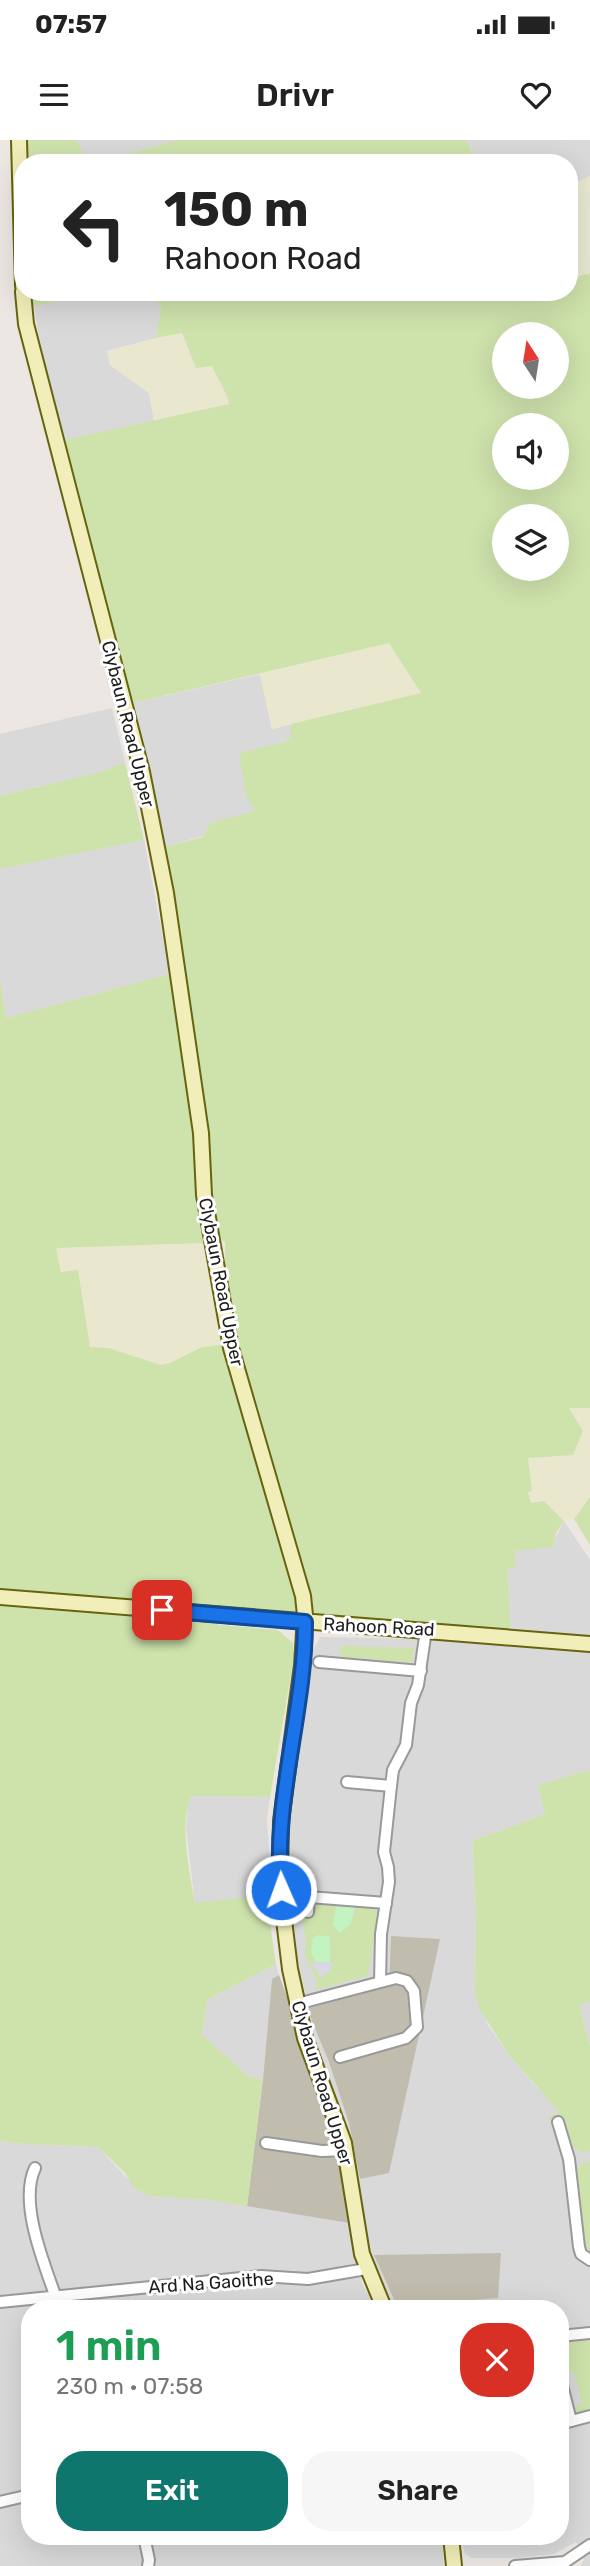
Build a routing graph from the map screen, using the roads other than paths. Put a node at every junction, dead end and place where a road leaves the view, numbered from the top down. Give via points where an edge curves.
1 (24, 301) edge
2 (0, 1597) edge
3 (305, 1622) junction
4 (426, 1630) junction
5 (590, 1644) edge
6 (334, 1649) dead end
7 (319, 1662) dead end
8 (332, 1663) junction
9 (421, 1671) junction
10 (347, 1782) dead end
11 (391, 1786) junction
12 (296, 1896) dead end
13 (309, 1897) junction
14 (386, 1903) junction
15 (308, 1912) dead end
16 (380, 1982) junction
17 (297, 2004) junction
18 (340, 2057) dead end
19 (558, 2122) dead end
20 (266, 2143) dead end
21 (346, 2150) junction
22 (35, 2168) dead end
23 (590, 2260) edge
24 (366, 2269) junction
25 (55, 2295) junction
26 (380, 2300) edge
27 (0, 2302) edge
28 (590, 2333) edge
29 (569, 2335) edge
30 (590, 2416) edge
31 (569, 2421) edge
32 (21, 2497) edge
33 (0, 2502) edge
34 (146, 2545) edge
35 (452, 2545) edge
36 (590, 2545) edge
37 (148, 2566) edge
38 (454, 2566) edge
39 (515, 2566) edge

1 - 3 street, Clybaun Road Upper via 26,324 142,772 166,893 224,1316 303,1597
2 - 3 street, Rahoon Road
3 - 4 street, Rahoon Road
3 - 17 street, Clybaun Road Upper via 279,1851
4 - 5 street, Rahoon Road
4 - 9 street
6 - 8 street
7 - 8 street
8 - 9 street
9 - 11 street via 406,1745 393,1770
10 - 11 street
11 - 14 street via 384,1852
12 - 13 street
13 - 14 street
13 - 15 street
14 - 16 street
16 - 17 street
16 - 18 street via 407,1981 414,1991 418,2027 406,2038
17 - 21 street, Clybaun Road Upper
19 - 23 street via 569,2159 580,2251
20 - 21 street
21 - 24 street, Clybaun Road Upper
22 - 25 street via 29,2199
24 - 25 street, Ard Na Gaoithe via 308,2279 261,2276
24 - 26 street, Clybaun Road Upper
25 - 27 street, Ard Na Gaoithe
28 - 29 street
30 - 31 street
32 - 33 street
34 - 37 street
35 - 38 street
36 - 39 street via 562,2563

